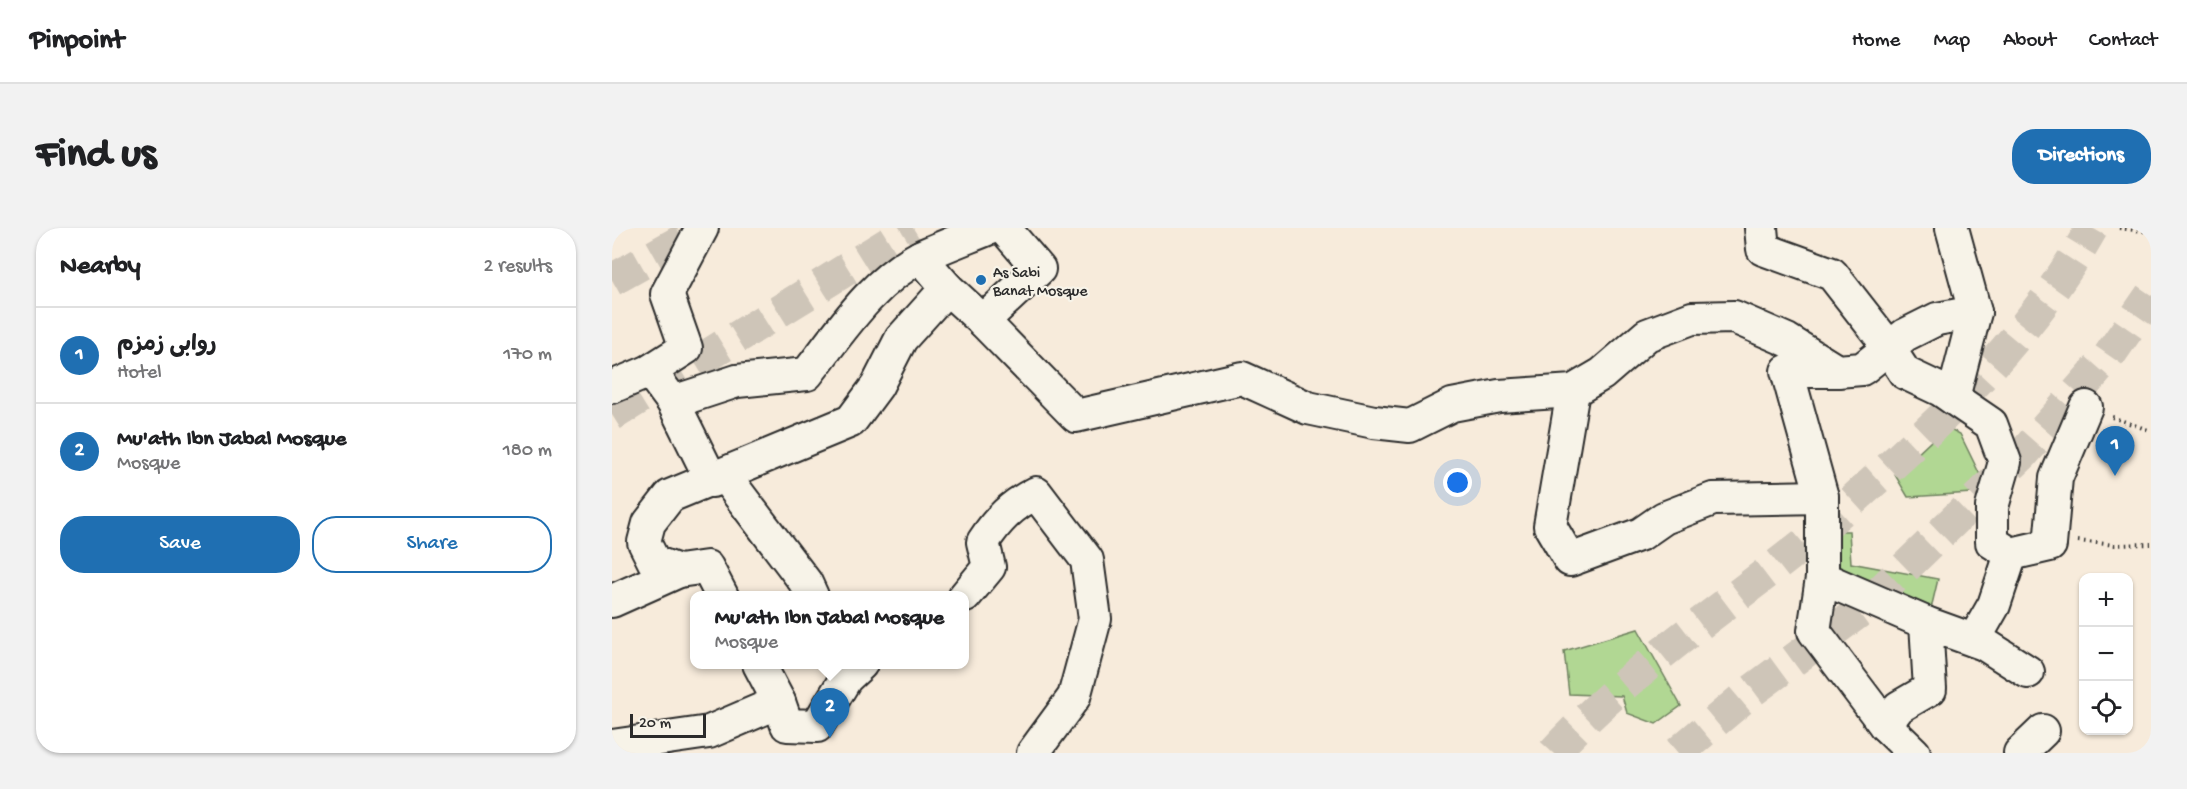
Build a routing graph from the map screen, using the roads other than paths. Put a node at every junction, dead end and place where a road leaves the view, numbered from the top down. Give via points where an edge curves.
1 (702, 228) edge
2 (990, 228) edge
3 (1004, 228) edge
4 (1761, 228) edge
5 (1952, 228) edge
6 (920, 257) junction
7 (947, 288) junction
8 (1975, 312) junction
9 (983, 321) junction
10 (1889, 350) junction
11 (650, 371) junction
12 (1837, 371) junction
13 (612, 387) edge
14 (1573, 392) junction
15 (1953, 398) junction
16 (673, 402) junction
17 (2086, 407) road end
18 (718, 478) junction
19 (1822, 498) junction
20 (2011, 554) junction
21 (693, 569) junction
22 (1822, 578) junction
23 (717, 591) edge
24 (810, 591) edge
25 (969, 591) edge
26 (612, 601) edge
27 (1926, 623) junction
28 (1974, 640) junction
29 (762, 669) edge
30 (837, 669) edge
31 (856, 669) edge
32 (2028, 672) dead end
33 (834, 698) junction
34 (779, 702) junction
35 (2043, 730) dead end
36 (1893, 742) edge
37 (617, 744) edge
38 (1033, 753) edge
39 (2020, 753) edge

1 - 11 street via 667,294 686,348
2 - 6 street
3 - 9 street via 1040,269
4 - 10 street via 1763,249 1832,274
5 - 8 street
6 - 7 street
6 - 16 street via 885,281 856,310 807,374 738,381
7 - 9 street
7 - 18 street via 901,339 877,386 851,421
8 - 10 street via 1937,319 1905,335
8 - 15 street
9 - 14 street via 1076,416 1242,378 1308,408 1410,426 1452,405 1499,396
10 - 12 street via 1862,369
10 - 15 street via 1905,374
11 - 13 street
11 - 16 street
12 - 14 street via 1787,340 1734,317 1692,318 1647,335 1602,374
12 - 19 street via 1787,371
14 - 19 street via 1550,526 1570,560 1641,534 1664,518 1713,499
15 - 20 street via 1991,424 2005,462 1992,507 1992,542
16 - 18 street
17 - 20 street via 2056,478 2050,545
18 - 21 street via 670,496 649,523 644,542 654,562
18 - 24 street
19 - 22 street
20 - 28 street via 1994,605
21 - 23 street
21 - 26 street
22 - 27 street
22 - 36 street via 1814,631
25 - 38 street via 989,567 983,542 998,520 1014,504 1036,493 1087,560 1095,619 1074,697
27 - 28 street
27 - 36 street via 1930,690 1899,707
28 - 32 street
29 - 34 street
30 - 33 street
31 - 33 street
33 - 34 street via 817,726 787,725
34 - 37 street via 709,732
35 - 39 street

